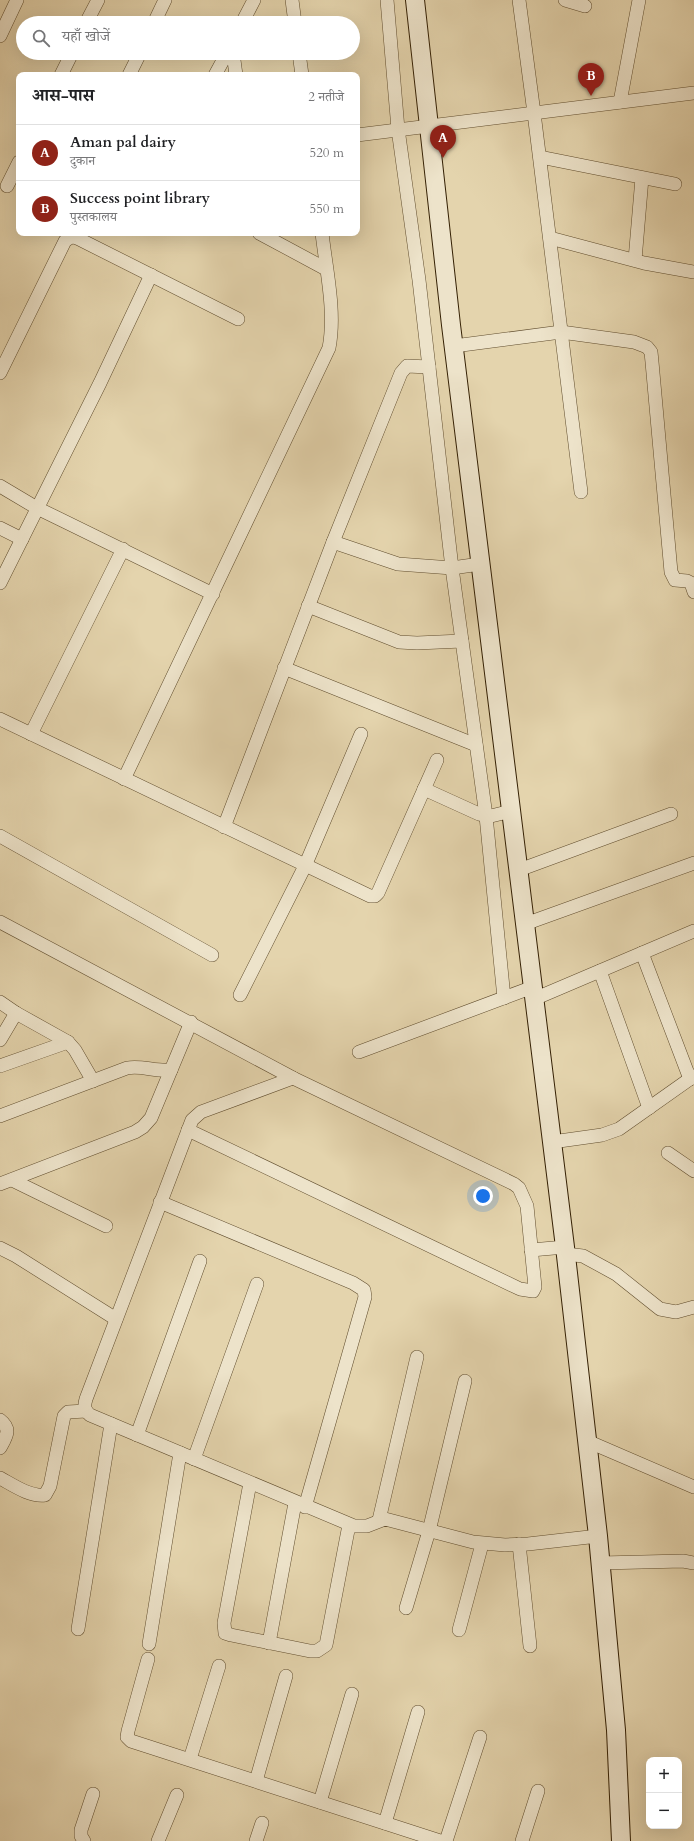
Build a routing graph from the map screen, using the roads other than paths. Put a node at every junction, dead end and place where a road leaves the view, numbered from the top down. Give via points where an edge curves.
1 (17, 0) edge
2 (98, 0) edge
3 (165, 0) edge
4 (254, 0) edge
5 (292, 0) edge
6 (387, 0) edge
7 (414, 0) edge
8 (519, 0) edge
9 (565, 0) edge
10 (639, 0) edge
11 (586, 6) dead end
12 (90, 16) edge
13 (157, 16) edge
14 (246, 16) edge
15 (294, 16) edge
16 (0, 36) edge
17 (68, 60) edge
18 (136, 60) edge
19 (223, 60) edge
20 (234, 60) edge
21 (300, 60) edge
22 (62, 72) edge
23 (130, 72) edge
24 (217, 72) edge
25 (236, 72) edge
26 (302, 72) edge
27 (693, 94) edge
28 (620, 102) junction
29 (534, 113) junction
30 (425, 127) junction
31 (402, 129) junction
32 (360, 135) edge
33 (540, 157) junction
34 (16, 168) edge
35 (642, 178) junction
36 (675, 184) dead end
37 (7, 186) dead end
38 (72, 236) edge
39 (75, 236) edge
40 (265, 236) edge
41 (322, 236) edge
42 (550, 238) junction
43 (635, 260) junction
44 (326, 269) junction
45 (694, 272) edge
46 (151, 275) junction
47 (238, 319) dead end
48 (561, 332) junction
49 (454, 346) junction
50 (429, 366) junction
51 (0, 373) edge
52 (0, 486) edge
53 (581, 492) dead end
54 (37, 508) junction
55 (0, 528) edge
56 (22, 539) junction
57 (333, 542) junction
58 (123, 550) junction
59 (477, 565) junction
60 (456, 567) junction
61 (0, 583) edge
62 (694, 592) edge
63 (213, 594) junction
64 (308, 606) junction
65 (462, 641) junction
66 (284, 668) junction
67 (0, 719) edge
68 (31, 734) junction
69 (361, 734) dead end
70 (476, 745) junction
71 (437, 760) dead end
72 (124, 778) junction
73 (424, 789) junction
74 (508, 812) junction
75 (671, 814) dead end
76 (488, 816) junction
77 (224, 827) junction
78 (0, 836) edge
79 (694, 863) edge
80 (305, 866) junction
81 (518, 870) junction
82 (0, 922) edge
83 (525, 924) junction
84 (694, 931) edge
85 (642, 953) junction
86 (212, 955) dead end
87 (600, 971) junction
88 (523, 993) junction
89 (240, 995) dead end
90 (0, 1002) edge
91 (16, 1013) junction
92 (191, 1022) junction
93 (0, 1040) edge
94 (68, 1042) junction
95 (359, 1052) dead end
96 (0, 1066) edge
97 (171, 1070) junction
98 (293, 1078) junction
99 (692, 1078) edge
100 (93, 1081) junction
101 (649, 1108) junction
102 (0, 1116) edge
103 (188, 1130) junction
104 (552, 1142) junction
105 (668, 1153) dead end
106 (694, 1171) edge
107 (6, 1182) edge
108 (160, 1202) junction
109 (106, 1226) dead end
110 (0, 1248) edge
111 (536, 1249) junction
112 (563, 1250) junction
113 (200, 1261) dead end
114 (257, 1284) dead end
115 (694, 1307) edge
116 (116, 1320) junction
117 (417, 1357) dead end
118 (465, 1381) dead end
119 (86, 1412) junction
120 (0, 1420) edge
121 (111, 1424) junction
122 (137, 1435) junction
123 (587, 1441) junction
124 (0, 1448) edge
125 (180, 1453) junction
126 (194, 1459) junction
127 (0, 1478) edge
128 (250, 1483) junction
129 (694, 1487) edge
130 (300, 1505) junction
131 (379, 1520) junction
132 (349, 1525) junction
133 (429, 1531) junction
134 (594, 1536) junction
135 (482, 1544) junction
136 (518, 1544) junction
137 (601, 1562) junction
138 (694, 1563) edge
139 (406, 1608) dead end
140 (78, 1629) dead end
141 (459, 1630) dead end
142 (269, 1643) junction
143 (149, 1644) dead end
144 (530, 1646) dead end
145 (148, 1659) dead end
146 (219, 1666) dead end
147 (286, 1676) dead end
148 (352, 1694) dead end
149 (418, 1712) dead end
150 (480, 1737) dead end
151 (190, 1759) junction
152 (256, 1781) junction
153 (538, 1791) dead end
154 (93, 1794) dead end
155 (177, 1795) dead end
156 (320, 1802) junction
157 (262, 1823) dead end
158 (385, 1823) junction
159 (84, 1841) edge
160 (158, 1841) edge
161 (256, 1841) edge
162 (440, 1841) edge
163 (446, 1841) edge
164 (522, 1841) edge
165 (621, 1841) edge

1 - 16 street
2 - 12 street
3 - 13 street
4 - 14 street
5 - 15 street
6 - 31 street
7 - 30 street
8 - 29 street
9 - 11 street
10 - 28 street
17 - 22 street
18 - 23 street
19 - 24 street
20 - 25 street
21 - 26 street
27 - 28 street
28 - 29 street
29 - 30 street
29 - 33 street
30 - 31 street
30 - 49 street
31 - 32 street
31 - 50 street
33 - 35 street
33 - 42 street
34 - 37 street
35 - 36 street
35 - 43 street
38 - 51 street via 65,241
39 - 46 street
40 - 44 street
41 - 44 street
42 - 43 street
42 - 48 street
43 - 45 street
44 - 63 street via 332,317 329,348
46 - 47 street
46 - 54 street
48 - 49 street
48 - 53 street
48 - 62 street via 634,342 647,347 651,352 671,572 675,580 691,583
49 - 59 street
50 - 57 street via 407,366 401,373
50 - 60 street
52 - 54 street
54 - 56 street
54 - 58 street
55 - 56 street
56 - 61 street
57 - 60 street via 398,564
57 - 64 street
58 - 63 street
58 - 68 street
59 - 60 street
59 - 74 street
60 - 65 street
63 - 72 street
64 - 65 street via 399,642 417,644
64 - 66 street
65 - 70 street
66 - 70 street
66 - 77 street
67 - 68 street
68 - 72 street
69 - 80 street
70 - 76 street
71 - 73 street
72 - 77 street
73 - 76 street via 470,811
73 - 80 street via 378,893 374,896 364,894
74 - 76 street
74 - 81 street
75 - 81 street
76 - 88 street
77 - 80 street
78 - 86 street
79 - 83 street
80 - 89 street
81 - 83 street
82 - 92 street
83 - 88 street
84 - 85 street
85 - 87 street
85 - 99 street
87 - 88 street
87 - 101 street
88 - 95 street
88 - 104 street
90 - 91 street
91 - 93 street
91 - 94 street
92 - 97 street
92 - 98 street
94 - 96 street
94 - 100 street
97 - 100 street via 162,1072 134,1066
97 - 107 street via 151,1118 143,1127
98 - 103 street via 201,1112 192,1120
98 - 111 street via 514,1184 519,1188 527,1206
99 - 101 street
100 - 102 street
101 - 104 street via 611,1132
103 - 108 street
103 - 111 street via 528,1292 533,1291 535,1287
104 - 112 street
105 - 106 street
107 - 109 street
108 - 116 street
108 - 130 street via 353,1283 364,1290 365,1296
110 - 116 street
111 - 112 street
112 - 115 street via 583,1256 616,1274 660,1309 676,1312
112 - 123 street
113 - 122 street
114 - 126 street
116 - 119 street via 86,1399
117 - 131 street
118 - 133 street
119 - 121 street
119 - 127 street via 68,1412 64,1416 50,1486 45,1495 32,1494
120 - 124 street via 8,1430
121 - 122 street
121 - 140 street
122 - 125 street
123 - 129 street
123 - 134 street
125 - 126 street
125 - 143 street
126 - 128 street
128 - 130 street
128 - 142 street via 224,1628 225,1633
130 - 132 street
130 - 142 street
131 - 132 street via 367,1526
131 - 133 street via 391,1520
132 - 142 street via 326,1645 317,1650 310,1650
133 - 135 street
133 - 139 street
134 - 136 street
134 - 137 street
135 - 136 street
135 - 141 street
136 - 144 street
137 - 138 street
137 - 165 street via 616,1730
145 - 151 street via 128,1737 131,1741
146 - 151 street
147 - 152 street
148 - 156 street
149 - 158 street
150 - 163 street
151 - 152 street
152 - 156 street
153 - 164 street
154 - 159 street via 80,1830 80,1836
155 - 160 street
156 - 158 street
157 - 161 street
158 - 162 street

